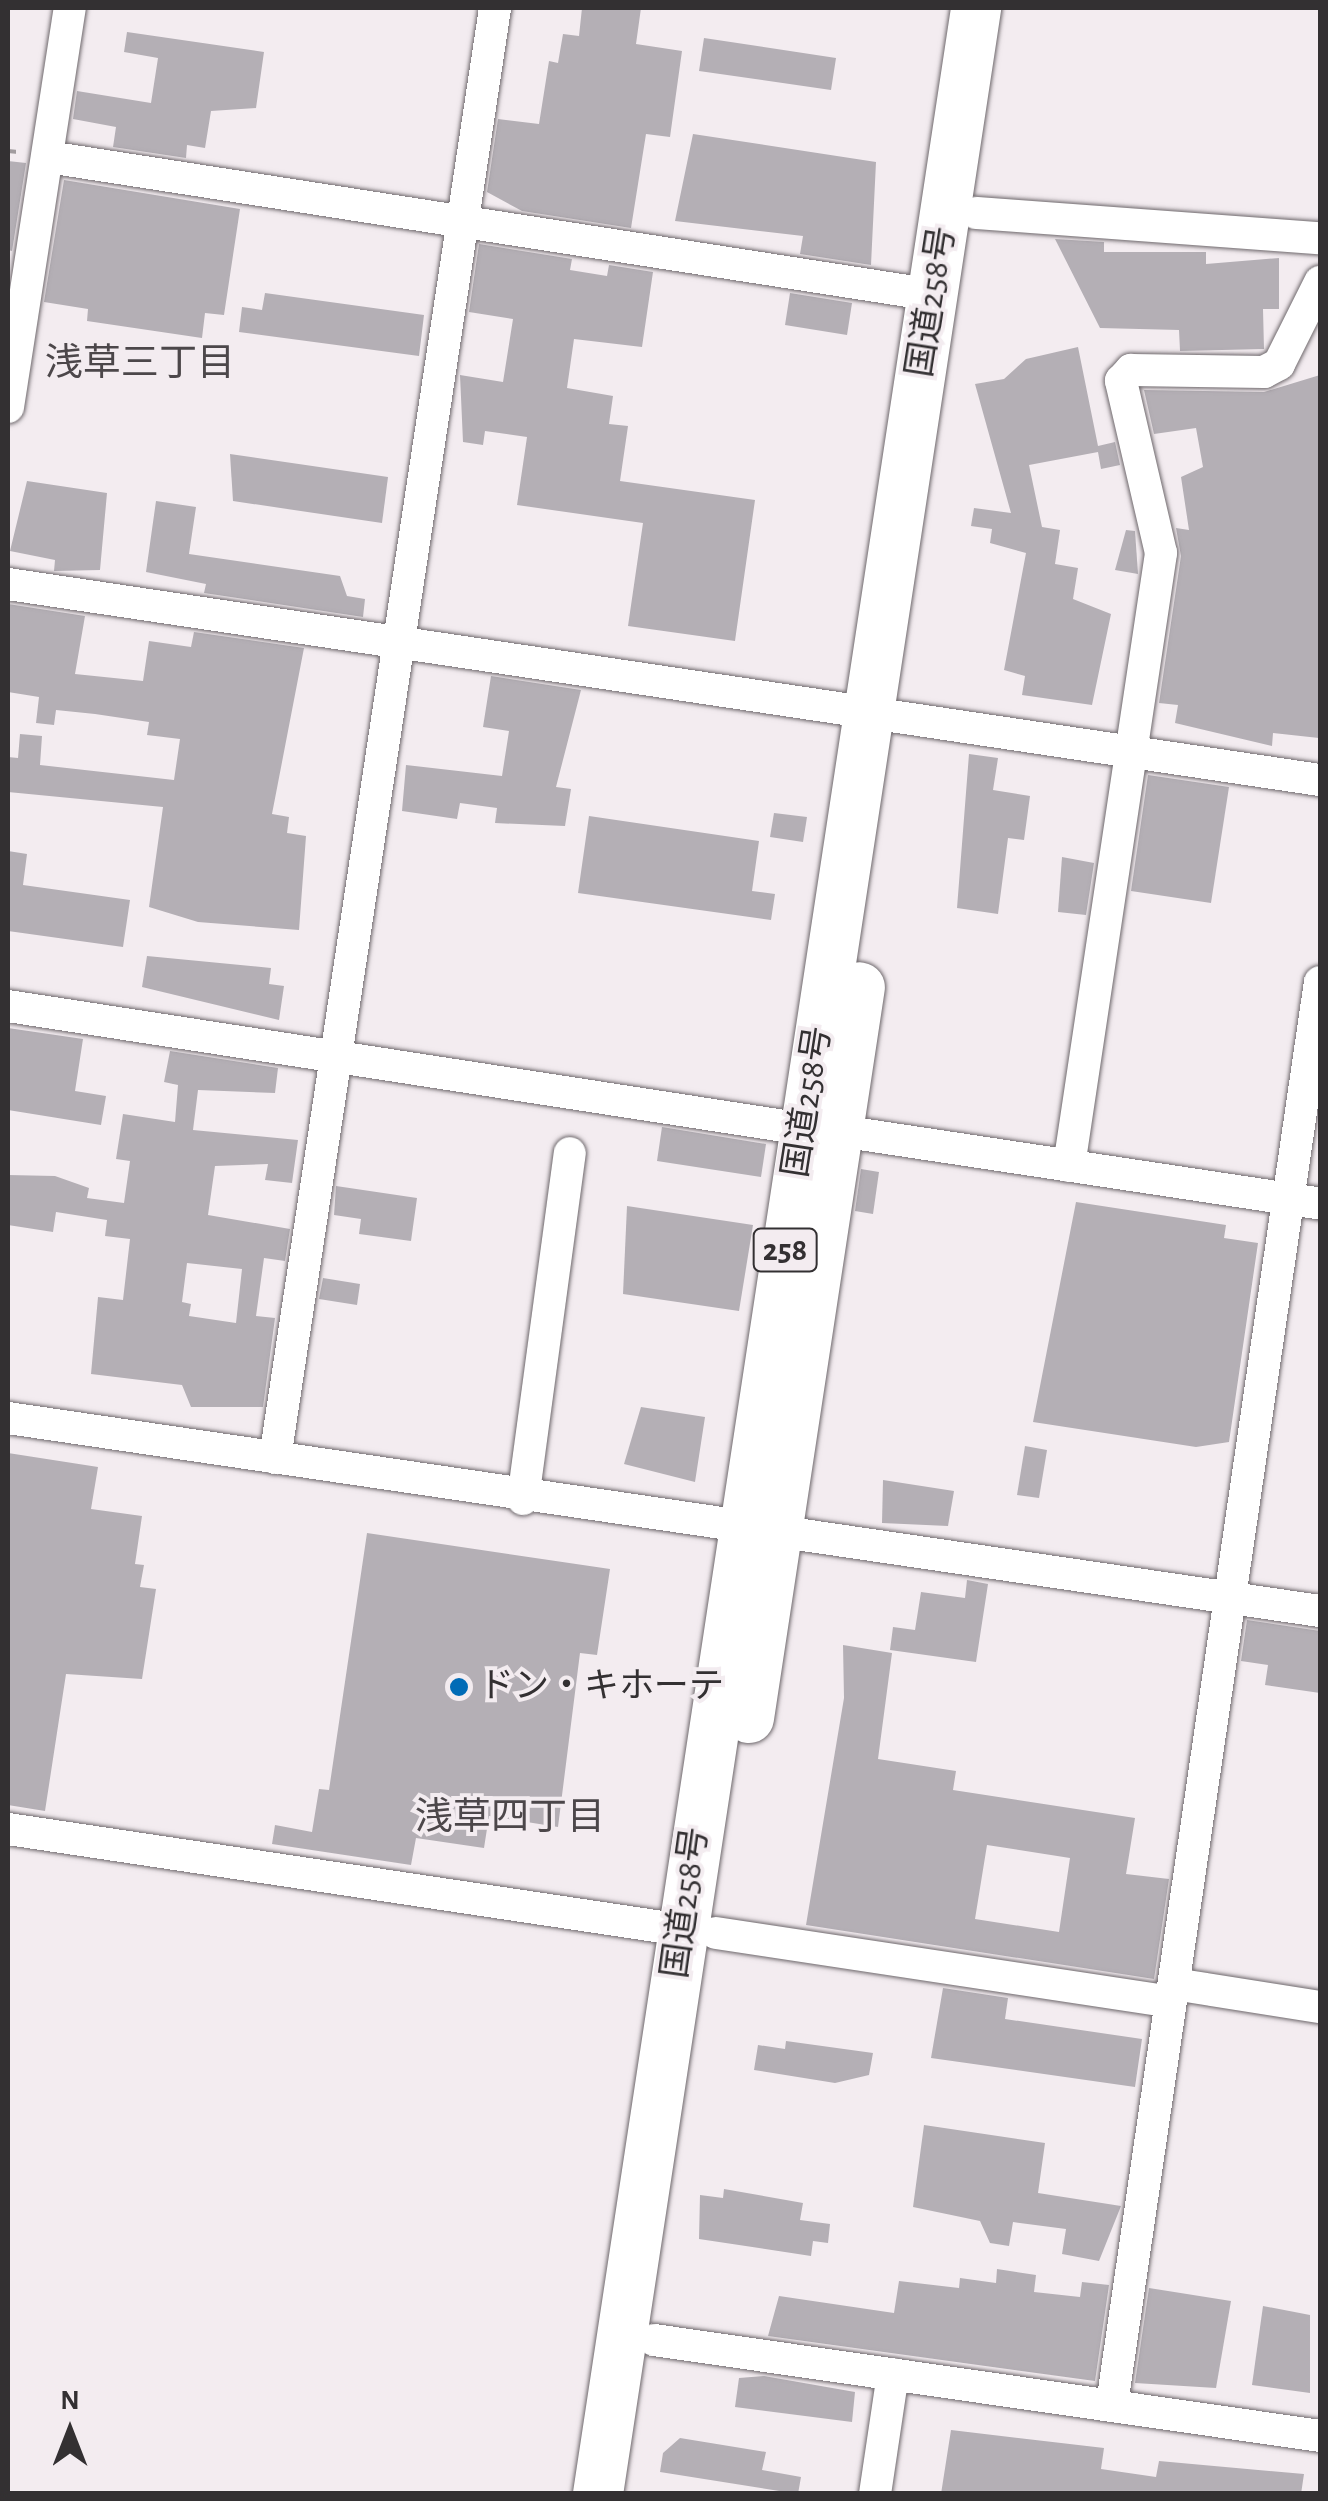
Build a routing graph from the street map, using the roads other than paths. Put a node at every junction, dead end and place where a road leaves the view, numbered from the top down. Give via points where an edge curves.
1 (70, 8) edge
2 (495, 8) edge
3 (976, 8) edge
4 (1006, 8) edge
5 (48, 156) junction
6 (976, 213) junction
7 (461, 219) junction
8 (1320, 238) edge
9 (1320, 282) edge
10 (933, 295) junction
11 (8, 407) edge
12 (8, 584) edge
13 (398, 642) junction
14 (884, 714) junction
15 (1132, 751) junction
16 (1320, 780) edge
17 (1320, 982) edge
18 (8, 1006) edge
19 (336, 1055) junction
20 (822, 1130) junction
21 (570, 1153) dead end
22 (1069, 1166) junction
23 (1286, 1198) junction
24 (1320, 1204) edge
25 (8, 1418) edge
26 (275, 1458) junction
27 (524, 1499) junction
28 (760, 1529) junction
29 (1229, 1597) junction
30 (1320, 1610) edge
31 (8, 1830) edge
32 (699, 1931) junction
33 (1169, 1992) junction
34 (1320, 2007) edge
35 (654, 2340) junction
36 (894, 2374) junction
37 (1112, 2404) junction
38 (1320, 2436) edge
39 (598, 2494) edge
40 (631, 2494) edge
41 (876, 2494) edge

1 - 5 street
2 - 7 street
3 - 10 highway, 国道258号 / 258
4 - 6 highway, 国道258号 / 258
5 - 7 street
5 - 11 street
6 - 8 street
6 - 14 highway, 国道258号 / 258
7 - 10 street
7 - 13 street
9 - 15 street via 1279,364 1264,372 1131,370 1121,381 1161,553
10 - 14 highway, 国道258号 / 258
12 - 13 street
13 - 14 street
13 - 19 street
14 - 15 street
14 - 20 highway, 国道258号 / 258
15 - 16 street
15 - 22 street
17 - 23 street
18 - 19 street
19 - 20 street
19 - 26 street
20 - 22 street
20 - 28 highway, 国道258号 / 258
21 - 27 street
22 - 23 street
23 - 24 street
23 - 29 street
25 - 26 street
26 - 27 street
27 - 28 street
28 - 29 street
28 - 32 highway, 国道258号 / 258
29 - 30 street
29 - 33 street
31 - 32 street
32 - 33 street
32 - 35 highway, 国道258号 / 258
32 - 39 highway, 国道258号 / 258
33 - 34 street
33 - 37 street
35 - 36 street
35 - 40 highway, 国道258号 / 258
36 - 37 street
36 - 41 street
37 - 38 street

